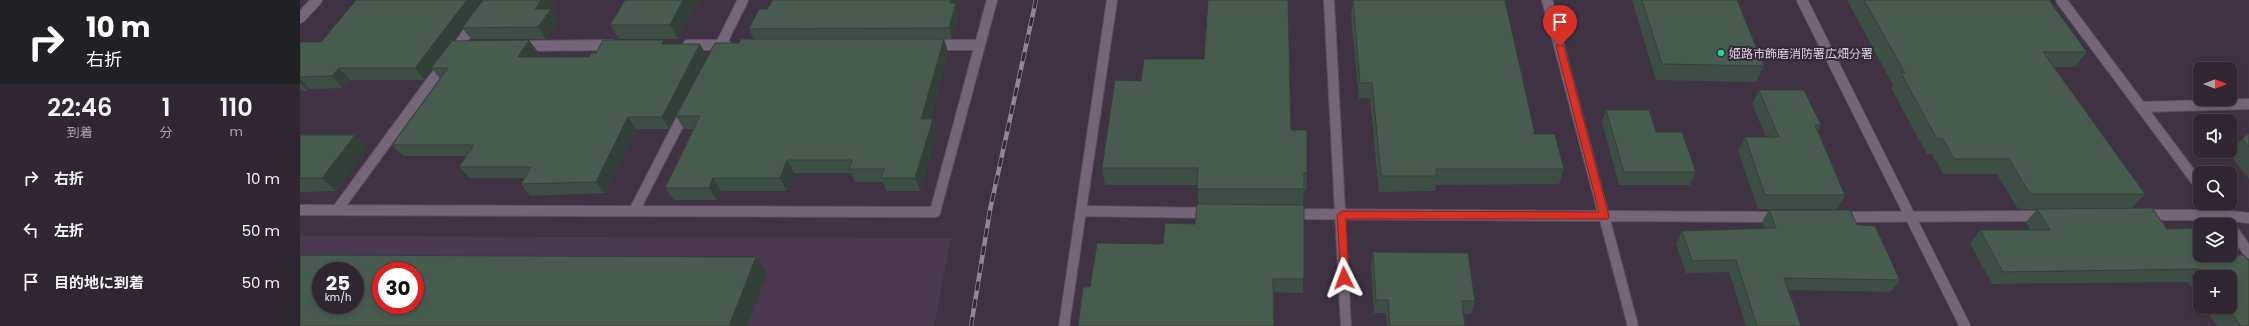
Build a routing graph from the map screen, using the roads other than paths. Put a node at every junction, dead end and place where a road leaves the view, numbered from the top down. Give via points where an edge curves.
1 (317, 0) edge
2 (743, 0) edge
3 (992, 0) edge
4 (1112, 0) edge
5 (1328, 0) edge
6 (1548, 0) edge
7 (1802, 0) edge
8 (2061, 0) edge
9 (479, 17) edge
10 (300, 18) edge
11 (625, 45) edge
12 (680, 45) edge
13 (720, 45) junction
14 (736, 45) edge
15 (925, 45) edge
16 (980, 45) junction
17 (458, 46) junction
18 (474, 46) edge
19 (514, 46) edge
20 (713, 59) edge
21 (691, 100) edge
22 (2249, 104) edge
23 (2141, 107) junction
24 (2193, 177) edge
25 (300, 210) edge
26 (337, 210) junction
27 (2218, 210) edge
28 (634, 211) junction
29 (1081, 211) junction
30 (1223, 213) edge
31 (1278, 214) edge
32 (1342, 215) junction
33 (2136, 215) edge
34 (2222, 215) junction
35 (1604, 216) junction
36 (2057, 216) edge
37 (1792, 217) edge
38 (1831, 217) edge
39 (1911, 217) junction
40 (2224, 218) edge
41 (2249, 218) edge
42 (2237, 236) edge
43 (2249, 253) edge
44 (1064, 326) edge
45 (1346, 326) edge
46 (1633, 326) edge
47 (1965, 326) edge

1 - 10 street
2 - 13 street
3 - 16 street
4 - 29 street
5 - 32 street
6 - 35 street
7 - 39 street
8 - 23 street
9 - 17 street
11 - 19 street
12 - 13 street
13 - 14 street
13 - 20 street
15 - 16 street
16 - 28 street via 935,212
17 - 18 street
17 - 26 street
21 - 28 street
22 - 23 street
23 - 24 street
25 - 26 street
26 - 28 street
27 - 34 street
29 - 30 street
29 - 44 street
31 - 32 street
32 - 35 street
32 - 45 street
33 - 34 street
34 - 40 street
34 - 41 street
35 - 37 street
35 - 46 street
36 - 39 street
38 - 39 street
39 - 47 street
42 - 43 street

